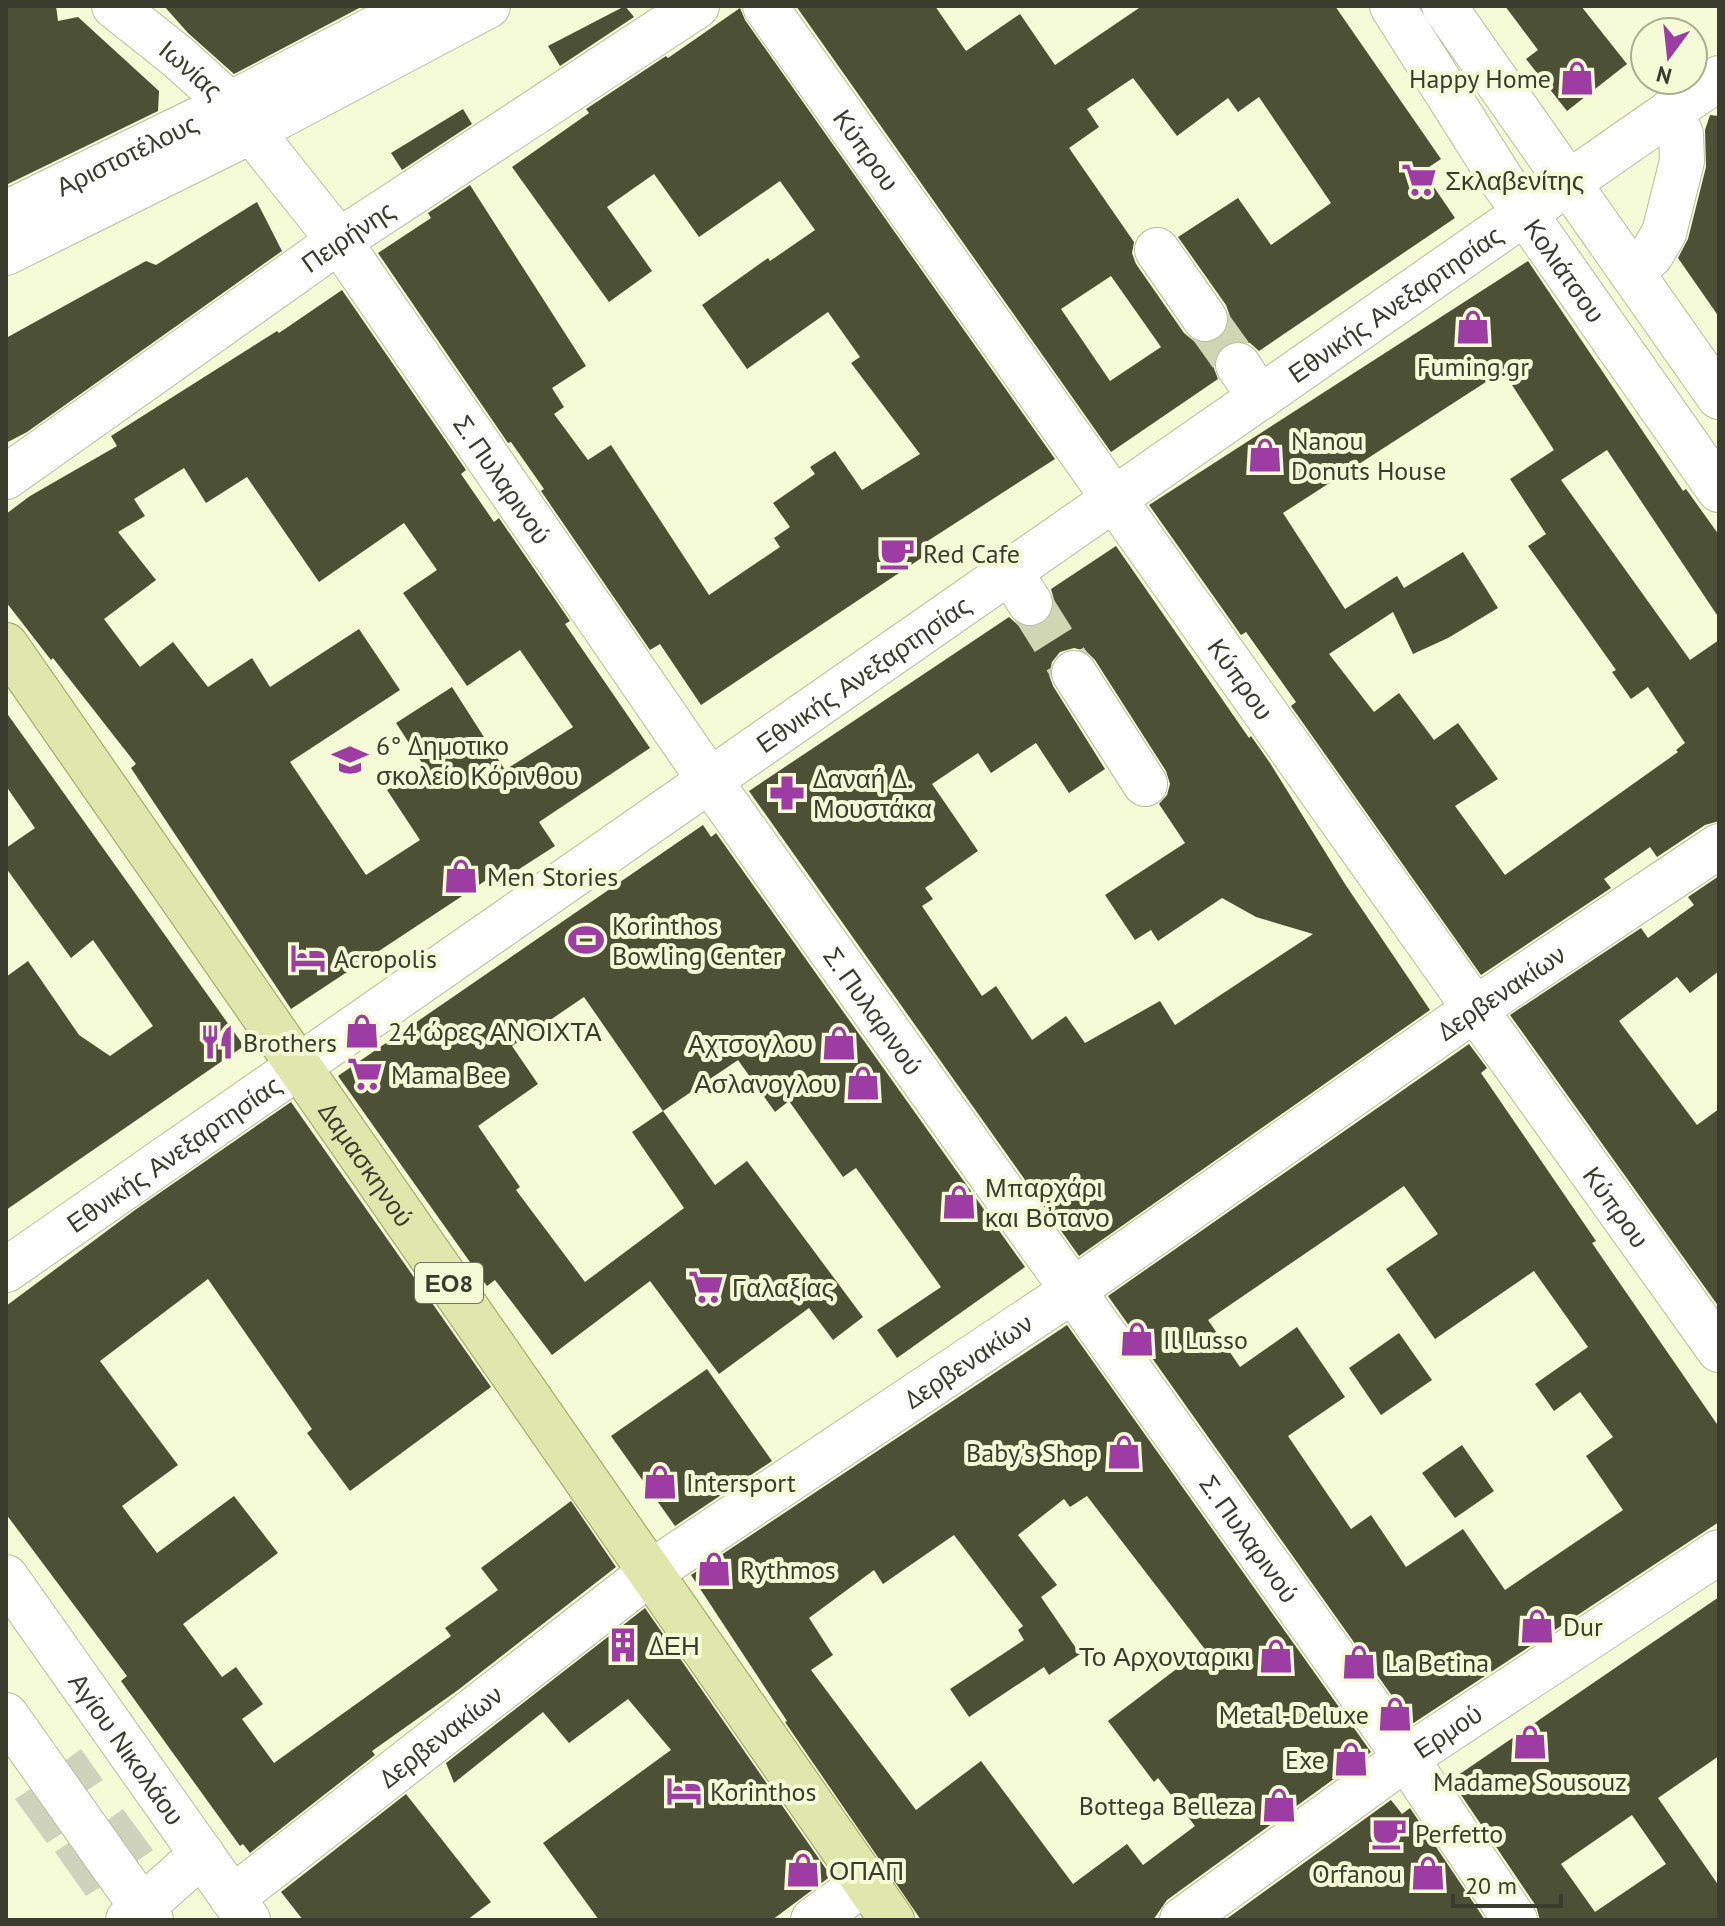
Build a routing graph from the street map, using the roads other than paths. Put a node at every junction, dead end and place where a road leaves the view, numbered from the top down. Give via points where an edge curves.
1 (114, 6) edge
2 (417, 6) edge
3 (488, 6) edge
4 (697, 6) edge
5 (765, 6) edge
6 (1392, 6) edge
7 (1444, 6) edge
8 (1719, 78) edge
9 (1670, 112) junction
10 (241, 118) junction
11 (1568, 183) junction
12 (6, 213) edge
13 (1525, 213) junction
14 (339, 241) junction
15 (1157, 250) dead end
16 (6, 253) edge
17 (1631, 272) junction
18 (1205, 319) tunnel mouth
19 (1719, 397) edge
20 (6, 477) edge
21 (1719, 490) edge
22 (1113, 500) junction
23 (6, 645) edge
24 (1074, 673) tunnel mouth
25 (710, 781) junction
26 (1145, 784) dead end
27 (1719, 846) edge
28 (1475, 1009) junction
29 (299, 1067) junction
30 (6, 1270) edge
31 (1072, 1291) junction
32 (1719, 1350) edge
33 (1719, 1552) edge
34 (651, 1572) junction
35 (6, 1577) edge
36 (6, 1715) edge
37 (1406, 1758) junction
38 (202, 1854) junction
39 (866, 1882) junction
40 (240, 1909) edge
41 (141, 1915) edge
42 (813, 1920) edge
43 (892, 1920) edge
44 (1182, 1920) edge
45 (1515, 1920) edge

1 - 10 street, Ιωνίας via 178,57
2 - 10 street, Αριστοτέλους
3 - 10 street
4 - 14 street, Πειρήνης
5 - 22 street, Κύπρου
6 - 13 street, Κολιάτσου
7 - 11 street, Κολιάτσου
8 - 9 street, Εθνικής Ανεξαρτησίας
9 - 11 street, Εθνικής Ανεξαρτησίας
9 - 17 street via 1681,134 1682,161 1668,219 1651,255
10 - 12 street, Αριστοτέλους
10 - 14 street, Σ. Πυλαρινού
10 - 16 street
11 - 13 street, Εθνικής Ανεξαρτησίας
11 - 17 street, Κολιάτσου
13 - 21 street, Κολιάτσου
13 - 22 street, Εθνικής Ανεξαρτησίας via 1249,382
14 - 20 street, Πειρήνης
14 - 25 street, Σ. Πυλαρινού
15 - 18 street
17 - 19 street, Κολιάτσου
22 - 25 street, Εθνικής Ανεξαρτησίας via 1020,588
22 - 28 street, Κύπρου
23 - 29 main road, Δαμασκηνού / ΕΟ8
24 - 26 street
25 - 29 street, Εθνικής Ανεξαρτησίας
25 - 31 street, Σ. Πυλαρινού
27 - 28 street, Δερβενακίων
28 - 31 street, Δερβενακίων
28 - 32 street, Κύπρου
29 - 30 street, Εθνικής Ανεξαρτησίας
29 - 34 main road, Δαμασκηνού / ΕΟ8
31 - 34 street, Δερβενακίων
31 - 37 street, Σ. Πυλαρινού
33 - 37 street, Ερμού
34 - 39 main road, Δαμασκηνού / ΕΟ8
34 - 40 street, Δερβενακίων
35 - 38 street, Αγίου Νικολάου
36 - 41 street
37 - 44 street, Ερμού
37 - 45 street, Σ. Πυλαρινού
38 - 40 street, Αγίου Νικολάου
38 - 41 street
39 - 42 street
39 - 43 main road, Δαμασκηνού / ΕΟ8

